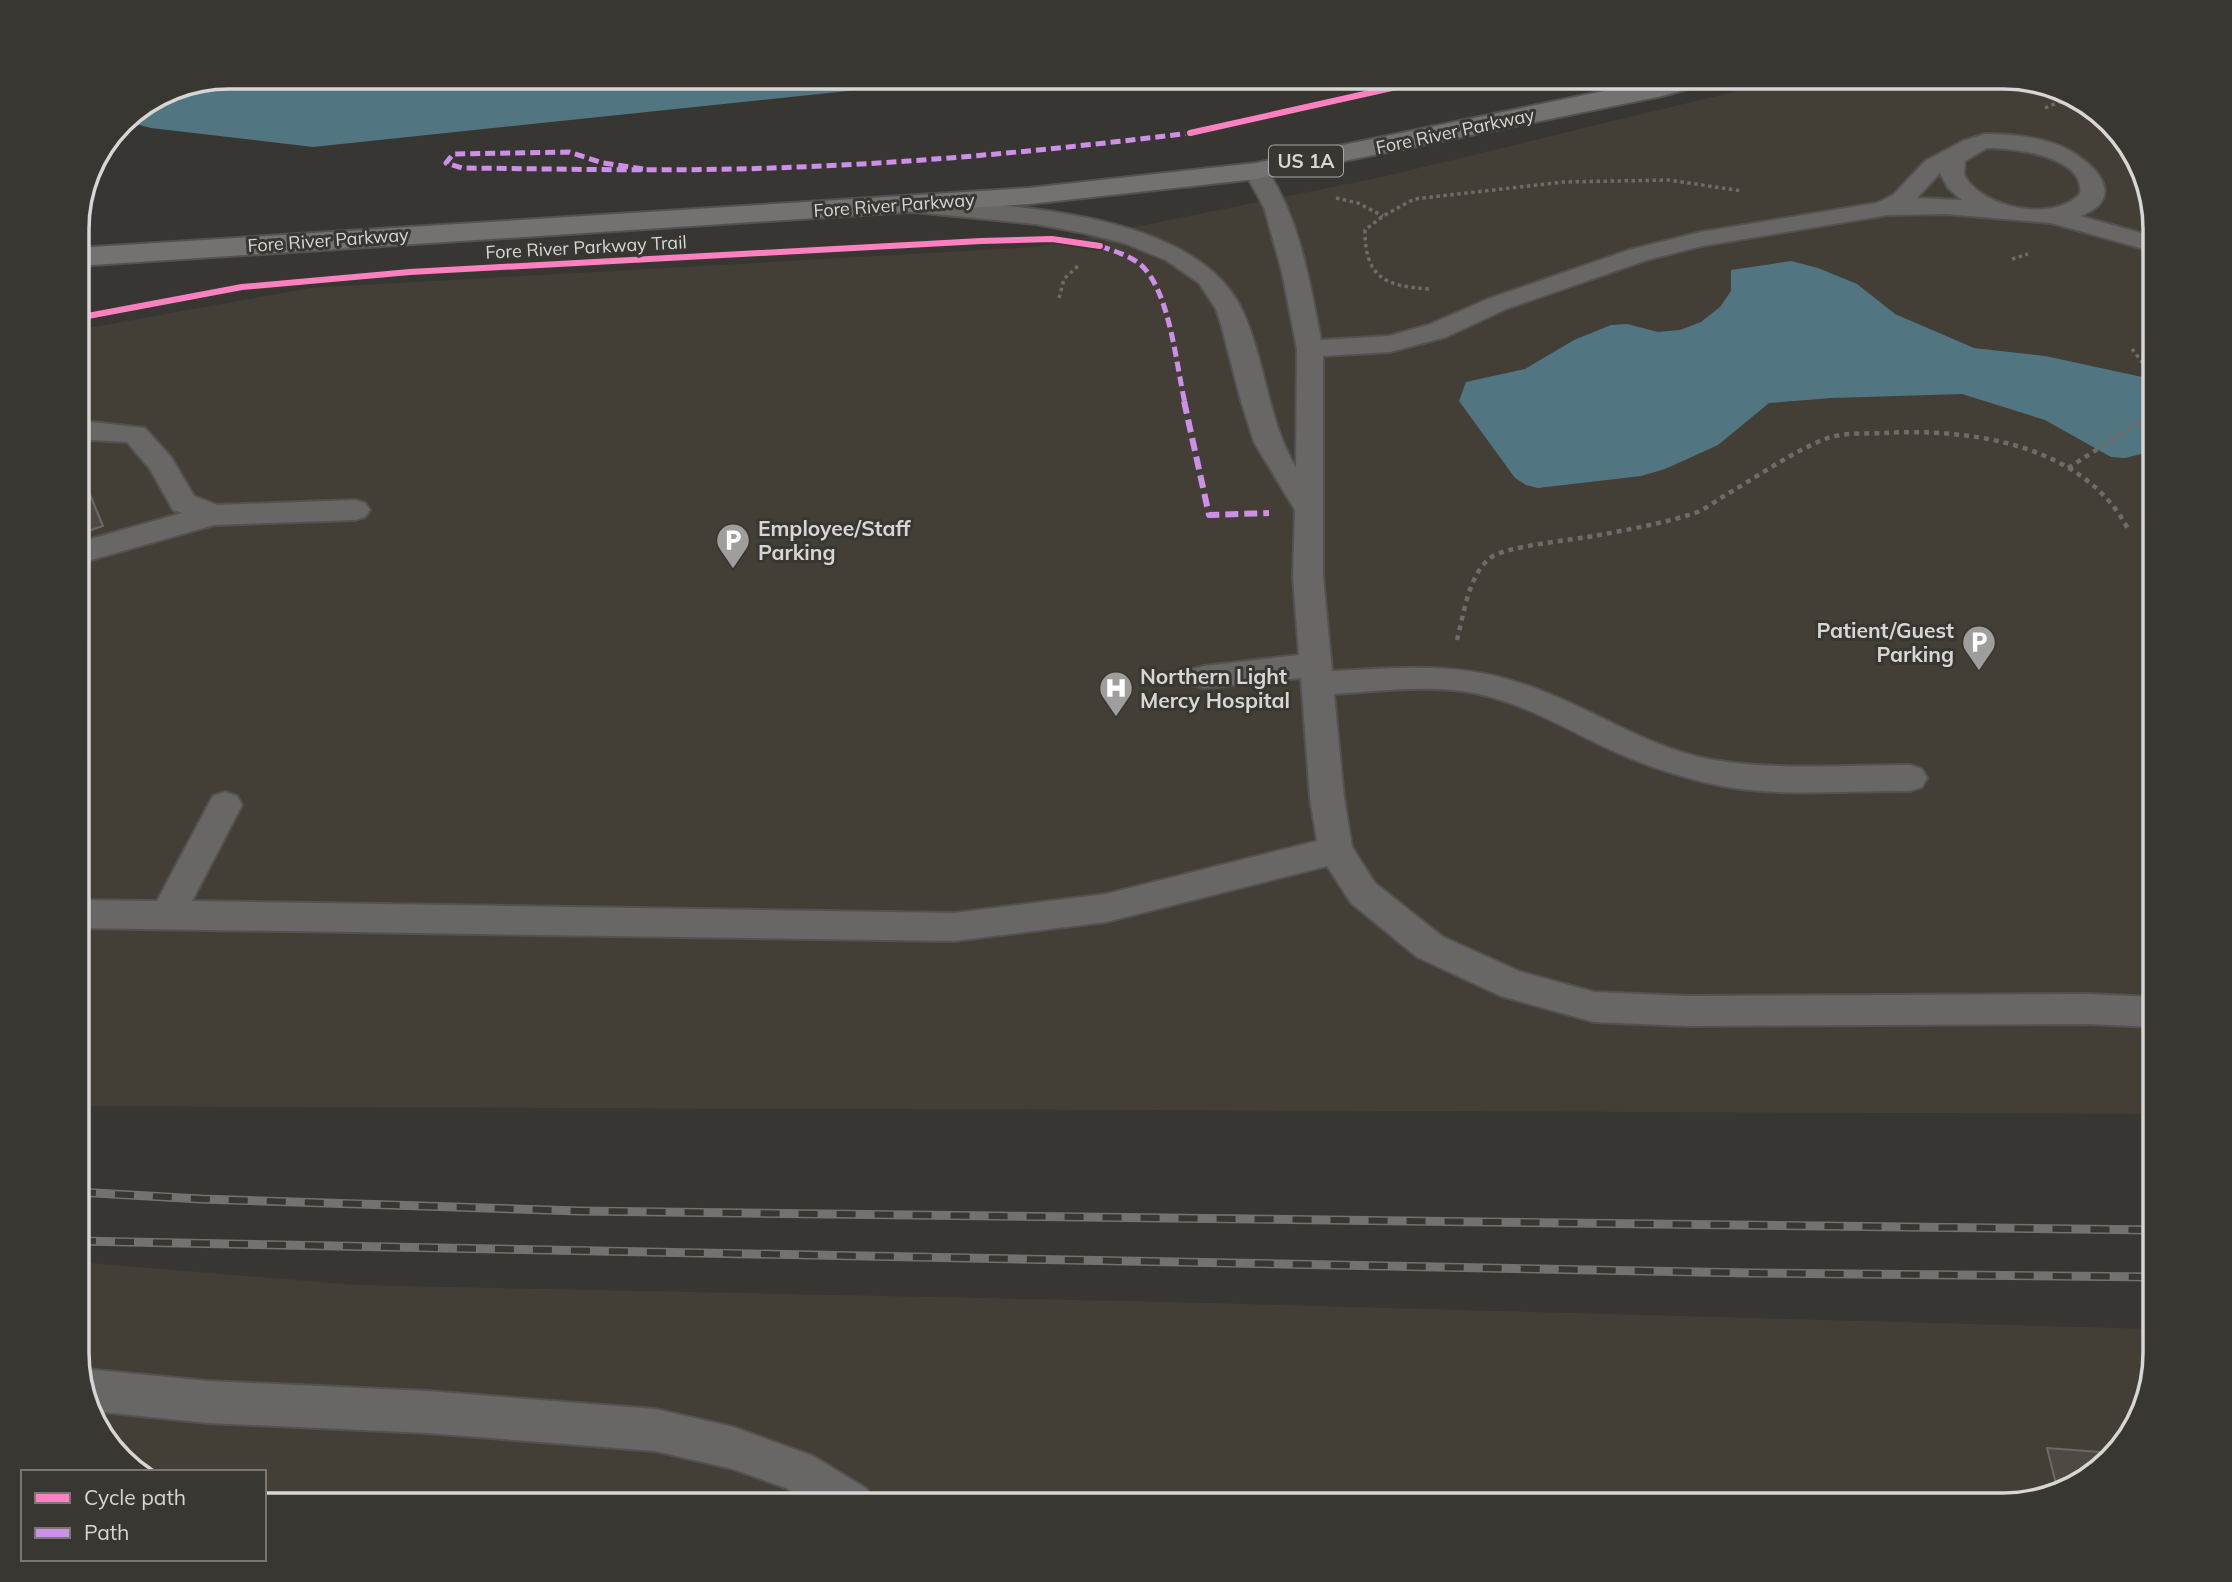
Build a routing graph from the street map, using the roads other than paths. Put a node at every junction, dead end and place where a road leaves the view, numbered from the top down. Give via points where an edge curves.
1 (1657, 89) edge
2 (1956, 153) junction
3 (1256, 170) junction
4 (904, 204) junction
5 (1886, 206) junction
6 (2022, 215) junction
7 (2054, 216) junction
8 (2143, 242) edge
9 (90, 256) edge
10 (1310, 349) junction
11 (90, 432) edge
12 (1309, 509) junction
13 (355, 510) dead end
14 (214, 515) junction
15 (90, 550) edge
16 (1316, 674) junction
17 (1204, 677) dead end
18 (1910, 778) dead end
19 (225, 805) dead end
20 (1335, 849) junction
21 (90, 914) edge
22 (167, 915) junction
23 (2143, 1011) edge
24 (95, 1391) edge
25 (833, 1493) edge

1 - 3 main road, Fore River Parkway / US 1A
2 - 5 lane via 1933,166 1902,200
2 - 6 lane via 1950,163 1961,188 1978,200
2 - 7 lane via 1977,143 2004,141 2045,148 2071,160 2088,176 2092,197 2084,206
3 - 4 main road, Fore River Parkway / US 1A via 1029,196
3 - 10 lane via 1276,207
4 - 9 main road, Fore River Parkway / US 1A
4 - 12 lane via 1104,228 1151,243 1214,281 1229,307 1264,430
5 - 6 lane
5 - 10 lane via 1702,239 1638,256 1390,344
6 - 7 lane
7 - 8 lane
10 - 12 lane
11 - 14 lane via 135,434 161,464 183,503
12 - 16 lane via 1308,577
13 - 14 lane
14 - 15 lane
16 - 17 lane
16 - 18 lane via 1448,677 1486,684 1667,760 1707,771
16 - 20 lane
19 - 22 lane
20 - 22 lane via 1106,908 954,927
20 - 23 lane via 1363,893 1430,947 1514,985 1594,1007
21 - 22 lane
24 - 25 lane via 655,1430 733,1448 798,1471

